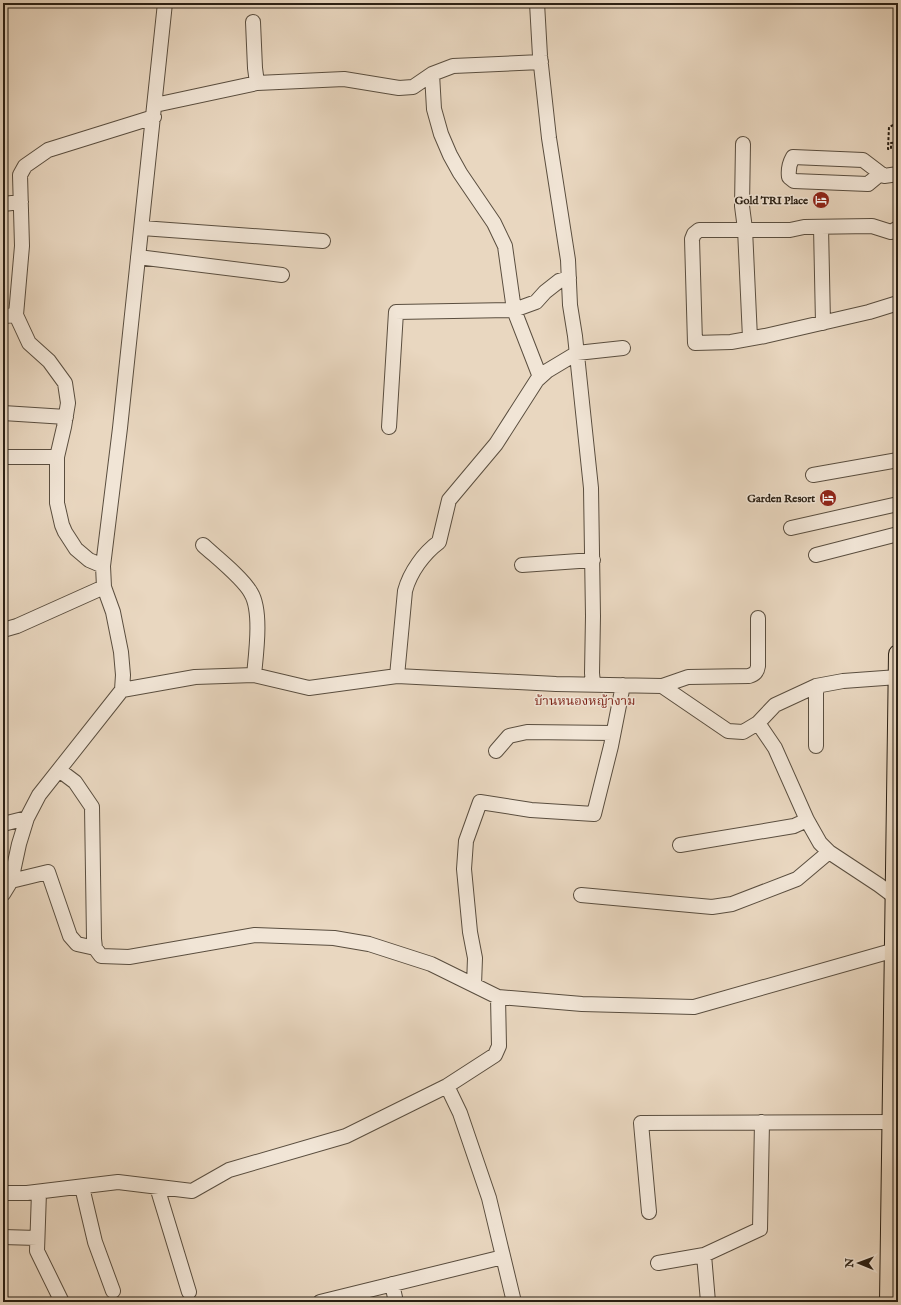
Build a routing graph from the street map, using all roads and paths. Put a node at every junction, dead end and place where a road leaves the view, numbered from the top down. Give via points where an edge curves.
1 (165, 3) edge
2 (537, 3) edge
3 (253, 22) dead end
4 (541, 62) junction
5 (432, 74) junction
6 (257, 84) junction
7 (154, 111) junction
8 (898, 123) edge
9 (898, 142) edge
10 (743, 144) dead end
11 (880, 174) junction
12 (898, 174) edge
13 (21, 202) junction
14 (3, 204) edge
15 (821, 227) junction
16 (142, 228) junction
17 (898, 228) edge
18 (745, 230) junction
19 (323, 241) dead end
20 (138, 257) junction
21 (282, 275) dead end
22 (569, 278) junction
23 (898, 303) edge
24 (514, 310) junction
25 (9, 316) edge
26 (823, 323) junction
27 (750, 338) junction
28 (623, 348) dead end
29 (577, 353) junction
30 (540, 377) junction
31 (3, 413) edge
32 (66, 416) junction
33 (390, 427) dead end
34 (3, 457) edge
35 (57, 457) junction
36 (898, 460) edge
37 (813, 475) dead end
38 (898, 504) edge
39 (792, 528) dead end
40 (898, 534) edge
41 (203, 545) dead end
42 (816, 555) dead end
43 (593, 560) junction
44 (522, 565) dead end
45 (103, 566) junction
46 (104, 587) junction
47 (758, 618) dead end
48 (3, 630) edge
49 (898, 654) edge
50 (254, 675) junction
51 (397, 676) junction
52 (898, 677) edge
53 (594, 684) junction
54 (623, 685) junction
55 (662, 686) junction
56 (816, 686) junction
57 (122, 690) junction
58 (758, 723) junction
59 (898, 723) edge
60 (613, 733) junction
61 (816, 746) dead end
62 (496, 751) dead end
63 (59, 770) junction
64 (28, 818) junction
65 (807, 820) junction
66 (3, 824) edge
67 (680, 845) dead end
68 (829, 852) junction
69 (11, 881) junction
70 (3, 894) edge
71 (581, 895) dead end
72 (895, 898) junction
73 (95, 948) junction
74 (895, 950) junction
75 (474, 985) junction
76 (498, 997) junction
77 (447, 1086) junction
78 (762, 1122) junction
79 (892, 1122) junction
80 (82, 1187) junction
81 (157, 1187) junction
82 (39, 1192) junction
83 (3, 1193) edge
84 (649, 1212) dead end
85 (3, 1237) edge
86 (37, 1238) junction
87 (704, 1255) junction
88 (503, 1257) junction
89 (658, 1263) dead end
90 (392, 1284) junction
91 (113, 1291) dead end
92 (189, 1292) dead end
93 (62, 1302) edge
94 (320, 1302) edge
95 (396, 1302) edge
96 (514, 1302) edge
97 (708, 1302) edge
98 (889, 1302) edge

1 - 7 street
2 - 4 street
3 - 6 street
4 - 5 street via 453,66
4 - 22 street
5 - 6 street via 413,87 399,88 344,79
5 - 24 street via 432,98 441,134 460,173 494,223 505,246
6 - 7 street
7 - 13 street via 48,150 25,166 20,176
7 - 16 street
8 - 9 path via 889,127 888,149 891,149 892,142
10 - 18 street via 742,206
11 - 11 street via 863,160 793,157 788,171 789,177 794,181 868,184
11 - 12 street
13 - 14 street
13 - 25 street via 22,246
15 - 17 street via 872,226 891,232
15 - 18 street
15 - 26 street
16 - 19 street
16 - 20 street
18 - 27 street
18 - 27 street via 699,230 694,234 692,244 695,343 731,342
20 - 21 street
20 - 45 street
22 - 24 street via 559,281 536,302
22 - 29 street
23 - 26 street
24 - 30 street
24 - 33 street via 396,312
25 - 32 street via 65,383 68,403
26 - 27 street
28 - 29 street
29 - 30 street
29 - 43 street via 591,488
30 - 51 street via 496,444 449,500 439,542 429,549 410,578 405,590
31 - 32 street
32 - 35 street
34 - 35 street
35 - 45 street via 59,515 64,532 82,555
36 - 37 street
38 - 39 street
40 - 42 street
41 - 50 street via 243,583 254,598 257,640
43 - 44 street
43 - 53 street
45 - 46 street
46 - 48 street
46 - 57 street via 113,612 122,652
47 - 55 street via 758,666 757,672 753,675 688,677
49 - 52 main road
50 - 51 street via 309,688
50 - 57 street via 194,676
51 - 53 street
52 - 56 street via 843,681
52 - 59 main road
53 - 54 street
54 - 55 street
54 - 60 street
55 - 58 street via 728,731 743,732
56 - 58 street via 775,705
56 - 61 street
57 - 63 street
58 - 65 street via 775,748
59 - 72 main road
60 - 62 street via 527,732 509,736
60 - 75 street via 594,814 531,810 480,802 466,841 464,869 475,958
63 - 64 street via 39,795
63 - 73 street via 75,782 92,807
64 - 66 street
64 - 69 street
65 - 67 street via 794,826
65 - 68 street via 820,843
68 - 71 street via 797,879 732,904 712,906
68 - 72 street
69 - 70 street
69 - 73 street via 48,872 70,936 77,944
72 - 74 main road
73 - 75 street via 101,956 129,957 255,935 334,938 369,944 431,964
74 - 76 street via 694,1006 582,1004
74 - 79 main road
75 - 76 street
76 - 77 street via 499,1046 495,1055
77 - 81 street via 346,1136 229,1170 192,1191
77 - 88 street via 460,1113 490,1198
78 - 79 street
78 - 84 street via 641,1123
78 - 87 street via 760,1229
79 - 98 main road
80 - 81 street via 118,1182
80 - 82 street
80 - 91 street via 95,1242
81 - 92 street
82 - 83 street
82 - 86 street
85 - 86 street
86 - 93 street via 37,1251
87 - 89 street
87 - 97 street
88 - 90 street
88 - 96 street
90 - 94 street
90 - 95 street

